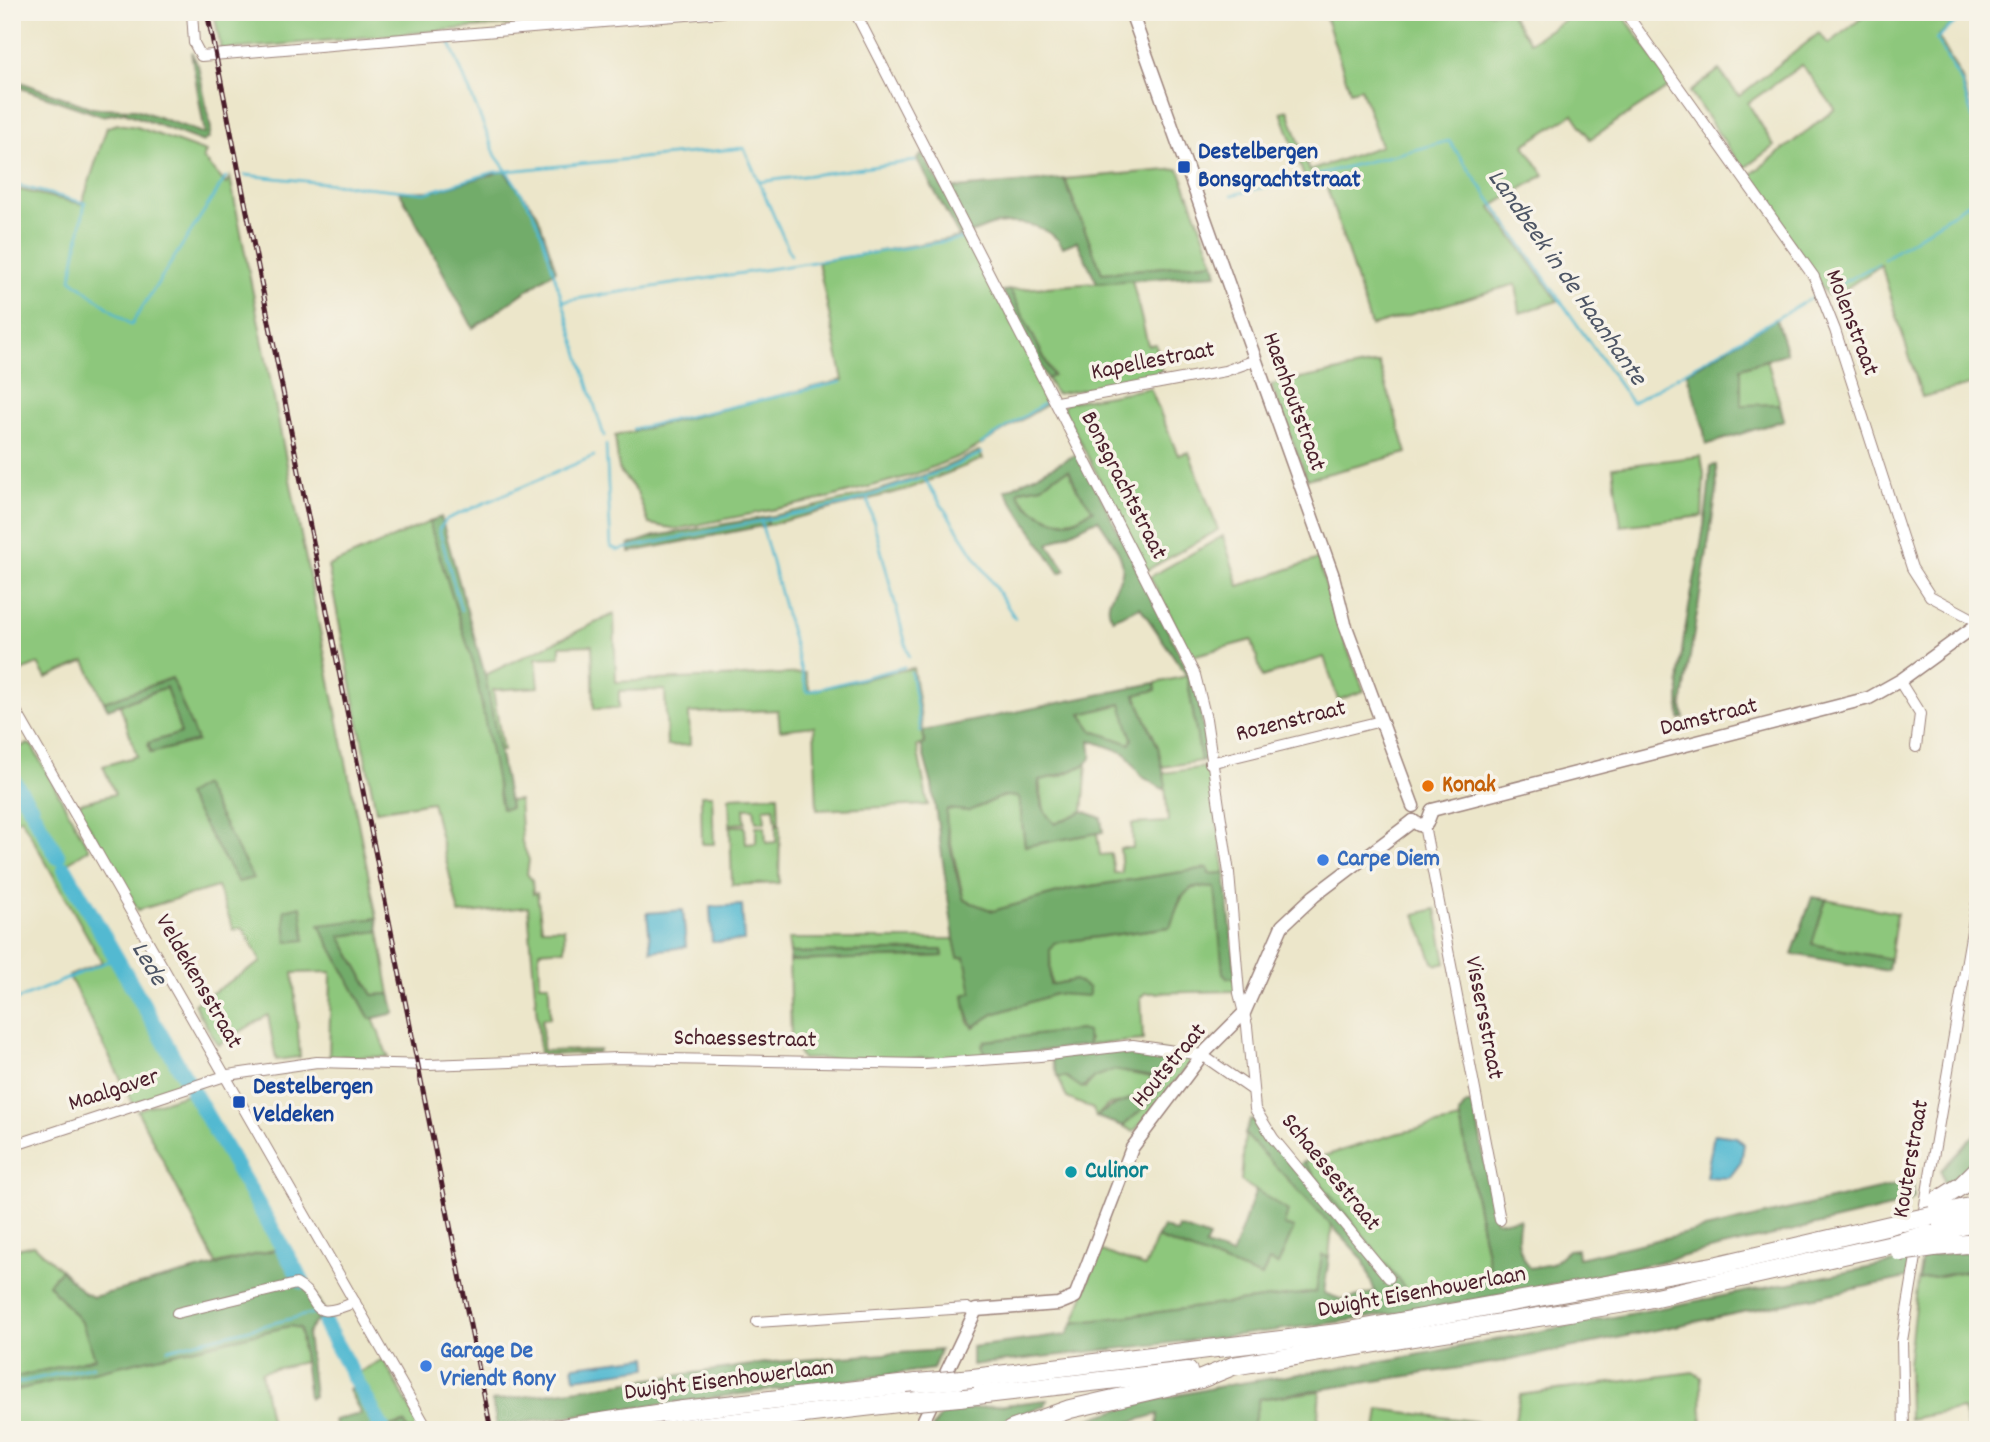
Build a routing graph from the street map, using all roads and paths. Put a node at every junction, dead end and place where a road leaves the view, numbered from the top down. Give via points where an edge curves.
1 (192, 12) edge
2 (722, 12) edge
3 (855, 12) edge
4 (1131, 12) edge
5 (1625, 12) edge
6 (1255, 360) junction
7 (1056, 402) junction
8 (1978, 624) edge
9 (1900, 682) junction
10 (12, 704) edge
11 (1381, 721) junction
12 (1916, 747) dead end
13 (1210, 763) junction
14 (1413, 806) junction
15 (1432, 810) junction
16 (1419, 823) junction
17 (1978, 897) edge
18 (1244, 1013) junction
19 (1202, 1055) junction
20 (228, 1075) junction
21 (1251, 1089) junction
22 (12, 1146) edge
23 (1978, 1169) edge
24 (1978, 1205) edge
25 (1931, 1210) junction
26 (1500, 1220) dead end
27 (1978, 1222) edge
28 (1932, 1241) junction
29 (1978, 1243) edge
30 (1389, 1278) dead end
31 (355, 1302) junction
32 (974, 1312) junction
33 (177, 1313) dead end
34 (757, 1322) dead end
35 (1233, 1366) junction
36 (428, 1430) edge
37 (548, 1430) edge
38 (669, 1430) edge
39 (919, 1430) edge
40 (1011, 1430) edge
41 (1905, 1430) edge

1 - 2 street via 194,43 201,56
3 - 7 street, Bonsgrachtstraat
4 - 6 street, Haenhoutstraat
5 - 8 street, Molenstraat via 1814,277 1912,568 1930,596
6 - 7 street, Kapellestraat via 1225,371
6 - 11 street, Haenhoutstraat
7 - 13 street, Bonsgrachtstraat via 1195,675
8 - 9 street, Damstraat
9 - 12 street via 1920,714
9 - 15 street, Damstraat via 1841,706
10 - 20 street, Veldekensstraat
11 - 13 street, Rozenstraat
11 - 14 street, Haenhoutstraat
13 - 18 street, Bonsgrachtstraat via 1229,873
14 - 15 street via 1423,802
14 - 16 street via 1410,813
15 - 16 street via 1431,819
16 - 18 street, Houtstraat via 1290,916
16 - 26 street, Vissersstraat
17 - 41 street, Kouterstraat via 1905,1318 1901,1368
18 - 19 street, Houtstraat
18 - 21 street, Schaessestraat
19 - 20 street, Schaessestraat via 1133,1045 936,1063 618,1058 436,1065 317,1062
19 - 21 street, Schaessestraat
19 - 32 street, Houtstraat via 1132,1148 1075,1297 1065,1303 983,1307
20 - 22 street, Maalgaver
20 - 31 street, Veldekensstraat
21 - 30 street, Schaessestraat via 1260,1121
23 - 25 highway
24 - 25 highway
25 - 37 highway, Dwight Eisenhowerlaan, bridge via 1885,1219 1874,1230 1718,1265 1338,1333
27 - 28 highway
28 - 29 highway
28 - 35 highway, Dwight Eisenhowerlaan, bridge via 1809,1262 1638,1301
31 - 33 street via 334,1311 322,1310 313,1306 296,1284
31 - 36 street, Veldekensstraat
32 - 34 street, Houtstraat via 967,1308
32 - 39 street
35 - 38 highway, Dwight Eisenhowerlaan, bridge
35 - 40 highway via 1070,1409

